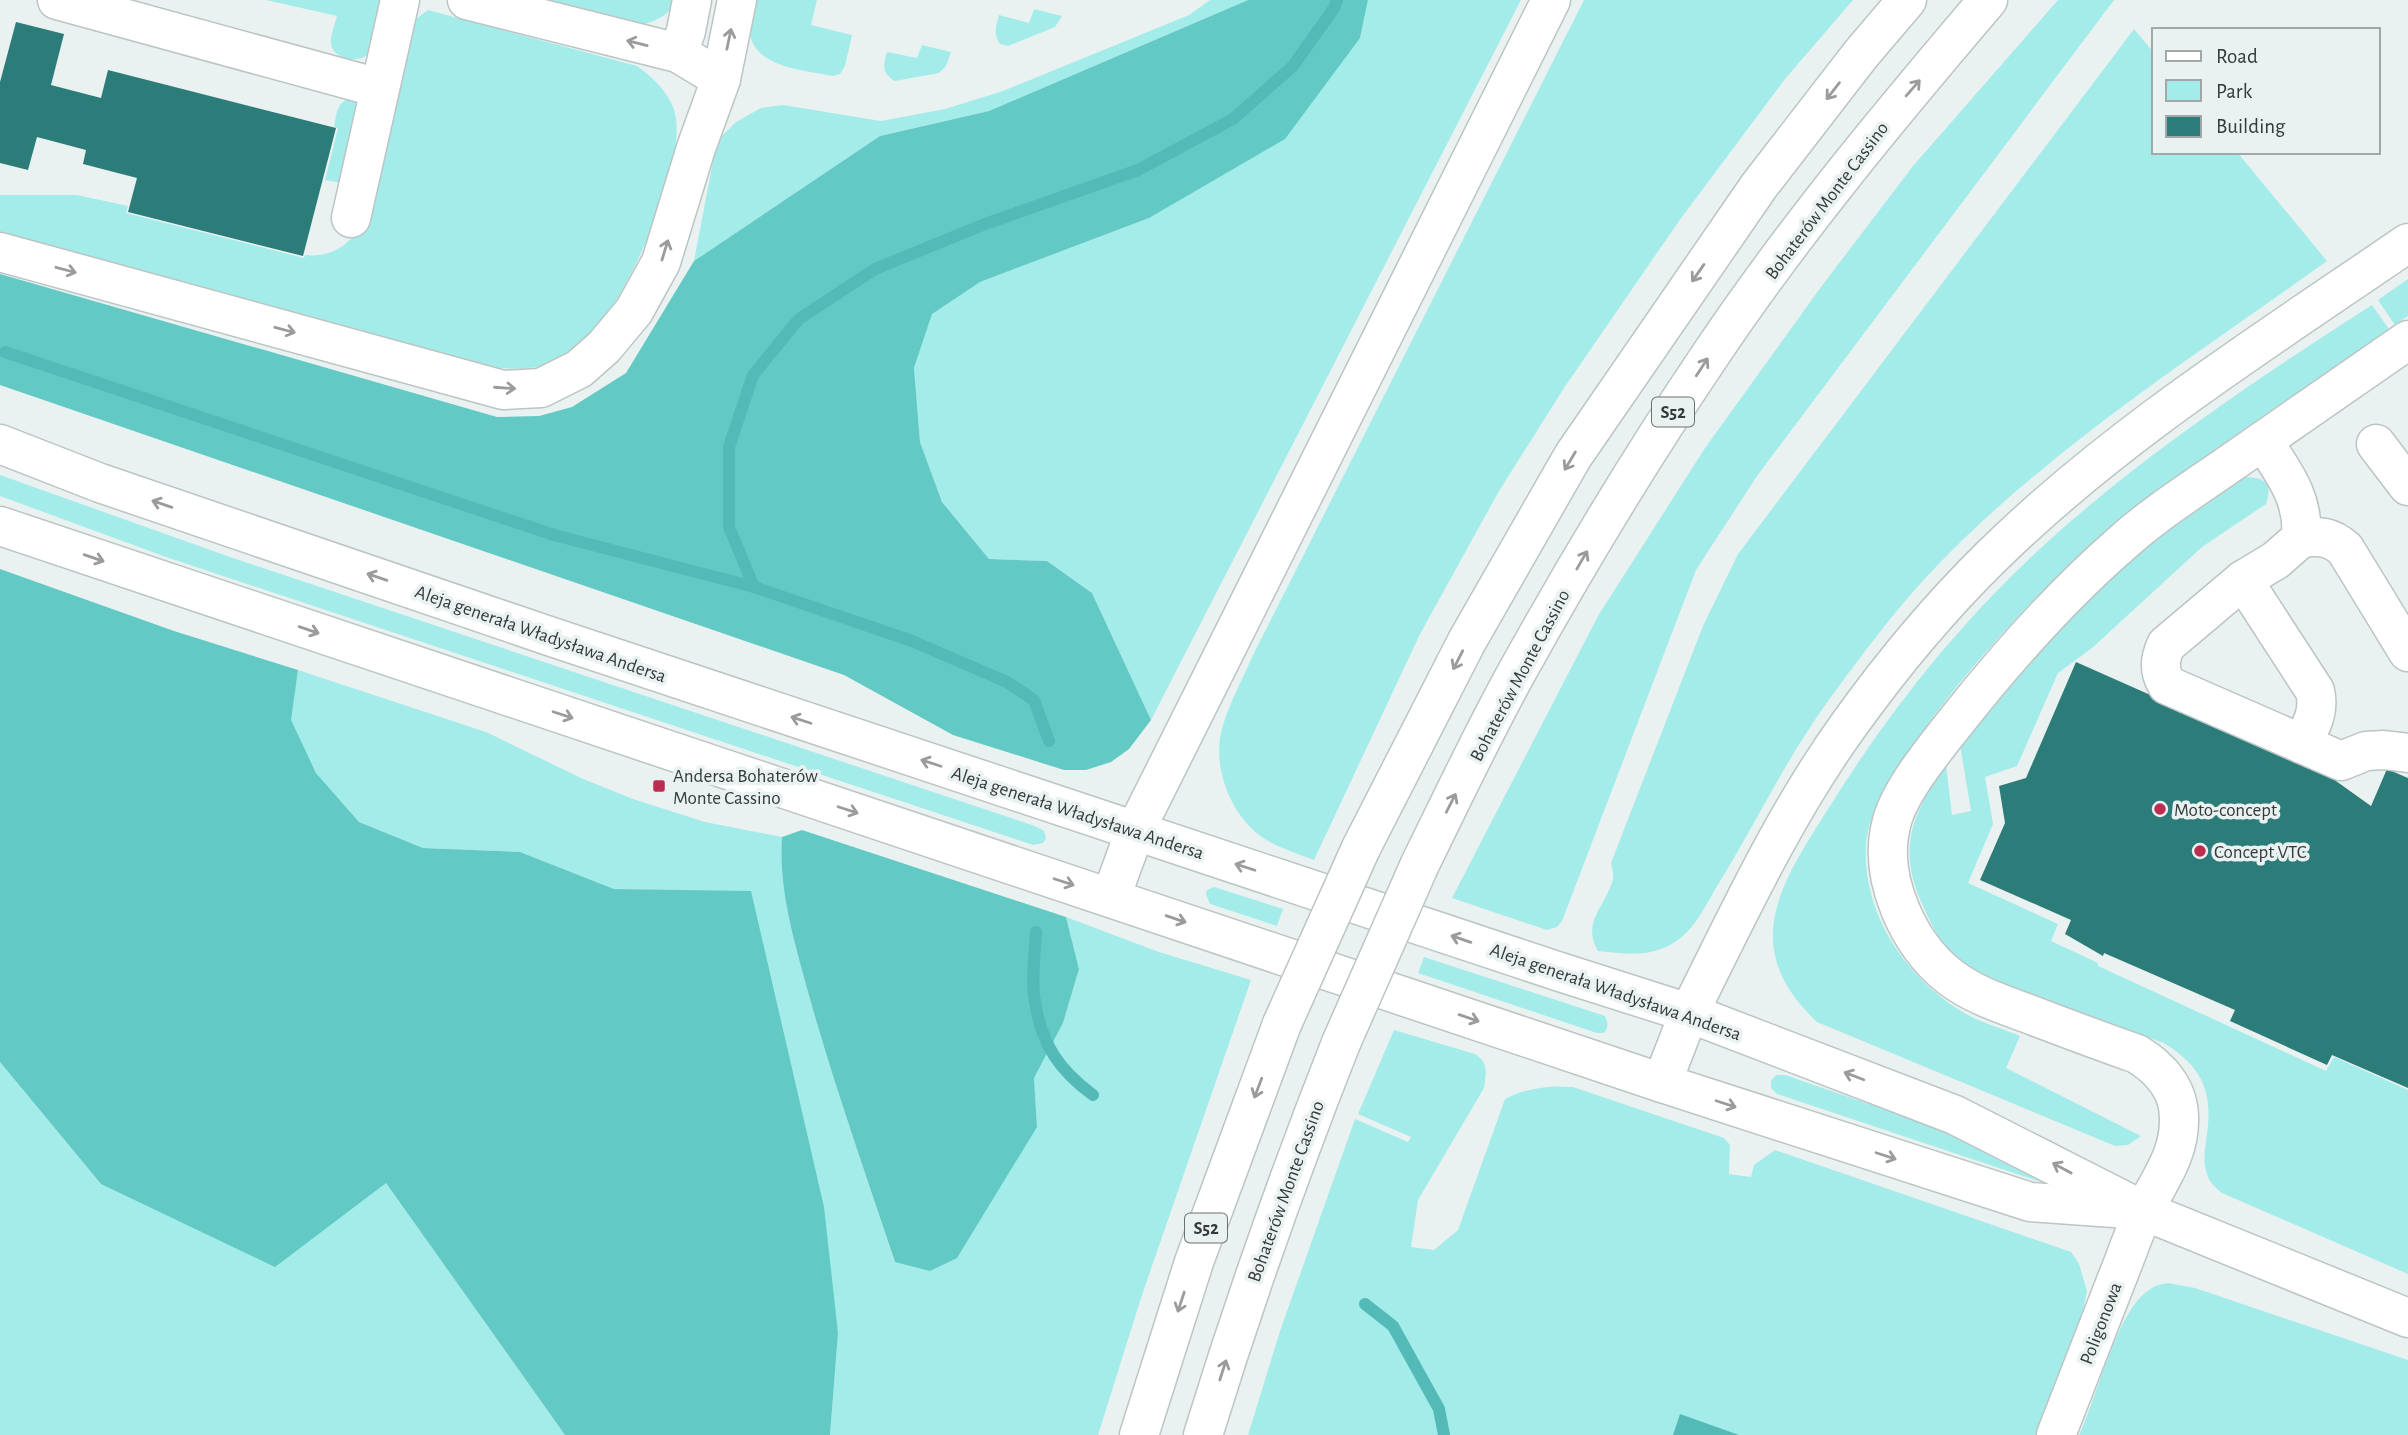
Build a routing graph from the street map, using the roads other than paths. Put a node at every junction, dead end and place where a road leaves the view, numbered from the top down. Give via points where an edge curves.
1 (400, 0) edge
2 (467, 0) edge
3 (692, 0) edge
4 (737, 0) edge
5 (1551, 0) edge
6 (1908, 0) edge
7 (1989, 0) edge
8 (71, 2) edge
9 (678, 53) junction
10 (721, 79) junction
11 (379, 88) junction
12 (351, 218) dead end
13 (2408, 243) edge
14 (0, 252) edge
15 (2405, 347) edge
16 (2263, 441) junction
17 (0, 444) edge
18 (2376, 444) dead end
19 (2408, 486) edge
20 (0, 526) edge
21 (2301, 538) junction
22 (2244, 580) junction
23 (2408, 652) edge
24 (2302, 744) junction
25 (2408, 754) edge
26 (1135, 831) junction
27 (1111, 897) junction
28 (1689, 1013) junction
29 (1662, 1083) junction
30 (2144, 1211) junction
31 (2408, 1318) edge
32 (1139, 1435) edge
33 (1203, 1435) edge
34 (2056, 1435) edge

1 - 11 main road
9 -> 2 main road
3 - 9 main road
10 -> 4 main road
5 - 26 main road
6 -> 32 main road, S52, bridge via 1759,186 1573,456 1468,641 1361,848 1282,1024 1194,1262
33 -> 7 main road, Bohaterów Monte Cassino / S52, bridge via 1252,1280 1341,1043 1420,864 1517,672 1623,488 1711,353 1893,111
8 - 11 main road
9 - 10 main road
14 -> 10 main road via 503,390 541,388 579,369 634,311 661,262
11 - 12 main road
13 - 28 main road via 2116,449 1991,556 1939,611 1847,727 1802,797 1755,879
15 - 16 main road, Poligonowa
16 - 21 main road via 2298,501
16 - 30 main road, Poligonowa via 2124,541 2062,598 1941,741 1900,800 1890,826 1896,901 1926,952 1950,976 1982,996 2137,1054 2172,1088 2178,1132 2165,1175
26 -> 17 main road, Aleja generała Władysława Andersa via 100,483
18 - 19 main road
20 -> 27 main road, Aleja generała Władysława Andersa
21 - 22 main road
21 - 23 main road via 2322,536 2345,549
22 - 24 main road via 2315,691 2316,715
22 - 24 main road via 2166,645 2161,673 2167,685
24 - 25 main road via 2341,761 2366,751
26 - 27 main road
28 -> 26 main road, Aleja generała Władysława Andersa
27 -> 29 main road, Aleja generała Władysława Andersa
28 - 29 main road
30 -> 28 main road, Aleja generała Władysława Andersa via 1955,1115
29 -> 30 main road, Aleja generała Władysława Andersa via 2029,1202
30 - 31 main road, Aleja generała Władysława Andersa
30 - 34 main road, Poligonowa

